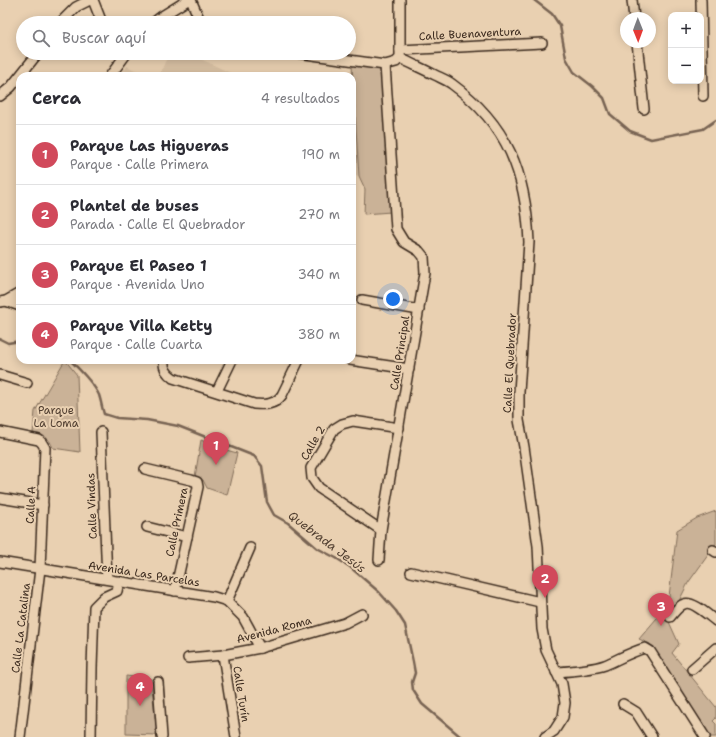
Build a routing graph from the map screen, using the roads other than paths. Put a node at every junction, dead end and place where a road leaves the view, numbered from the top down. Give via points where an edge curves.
1 (92, 0) edge
2 (188, 0) edge
3 (191, 0) edge
4 (400, 0) edge
5 (632, 0) edge
6 (701, 0) edge
7 (633, 12) edge
8 (67, 16) edge
9 (99, 16) edge
10 (162, 16) edge
11 (198, 16) edge
12 (542, 43) dead end
13 (638, 48) edge
14 (400, 54) junction
15 (32, 60) edge
16 (119, 60) edge
17 (349, 60) edge
18 (385, 65) junction
19 (23, 72) edge
20 (112, 72) edge
21 (16, 81) edge
22 (0, 96) edge
23 (703, 96) dead end
24 (644, 109) dead end
25 (16, 295) edge
26 (362, 300) dead end
27 (3, 301) edge
28 (16, 305) edge
29 (419, 310) junction
30 (356, 361) edge
31 (164, 364) edge
32 (230, 364) edge
33 (297, 364) edge
34 (409, 369) junction
35 (0, 375) edge
36 (27, 383) dead end
37 (217, 391) junction
38 (399, 428) junction
39 (0, 432) edge
40 (102, 432) dead end
41 (145, 469) dead end
42 (0, 498) edge
43 (43, 505) junction
44 (146, 527) dead end
45 (381, 530) junction
46 (187, 537) junction
47 (250, 548) dead end
48 (379, 560) dead end
49 (0, 562) edge
50 (40, 569) junction
51 (411, 572) dead end
52 (108, 579) junction
53 (119, 582) junction
54 (175, 591) junction
55 (227, 602) junction
56 (540, 602) junction
57 (362, 614) dead end
58 (670, 617) dead end
59 (716, 621) edge
60 (260, 648) junction
61 (716, 648) edge
62 (223, 655) junction
63 (188, 658) dead end
64 (692, 669) dead end
65 (556, 672) junction
66 (158, 682) dead end
67 (623, 704) dead end
68 (557, 734) edge
69 (20, 737) edge
70 (91, 737) edge
71 (162, 737) edge
72 (236, 737) edge
73 (545, 737) edge
74 (652, 737) edge
75 (705, 737) edge

1 - 8 street via 76,7
1 - 9 street
2 - 10 street
3 - 11 street
4 - 14 street
5 - 7 street
6 - 23 street
12 - 14 street, Calle Buenaventura
13 - 24 street
14 - 18 street via 396,62
14 - 56 street, Calle El Quebrador via 450,83 490,118 514,160 525,200 529,242 519,420 538,546
15 - 19 street
16 - 20 street
17 - 18 street
18 - 29 street, Calle Principal via 396,229 404,242 419,251 425,262 426,273
21 - 22 street
25 - 27 street
26 - 29 street
27 - 28 street
29 - 34 street, Calle Principal
30 - 34 street
31 - 37 street via 167,374 173,378
32 - 37 street
33 - 37 street via 282,395 270,404 254,404
34 - 38 street, Calle Principal
35 - 36 street
38 - 45 street, Calle Principal
38 - 45 street, Calle 2 via 353,421 342,424 334,429 311,468 312,478 319,488
39 - 43 street, Calle A via 39,440 45,448
40 - 52 street, Calle Vindas
41 - 46 street, Calle Primera via 197,482
42 - 43 street
43 - 50 street, Calle A
44 - 46 street
45 - 48 street, Calle Principal
46 - 54 street, Calle Primera
47 - 55 street
49 - 50 street, Avenida Las Parcelas
50 - 52 street, Avenida Las Parcelas
50 - 69 street, Calle La Catalina
51 - 56 street
52 - 53 street, Avenida Las Parcelas
53 - 54 street, Avenida Las Parcelas
53 - 70 street via 117,591 104,597 94,607
54 - 55 street, Avenida Las Parcelas via 214,597
55 - 60 street, Avenida Las Parcelas via 243,617
56 - 65 street, Calle El Quebrador via 546,650
57 - 60 street, Avenida Roma via 345,622
58 - 59 street via 682,604 688,603
60 - 62 street, Avenida Roma
61 - 64 street
62 - 63 street, Avenida Roma
62 - 72 street, Calle Turín
65 - 68 street, Calle El Quebrador via 562,684 565,703
65 - 75 street via 577,671 604,665 645,648 650,651
66 - 71 street
67 - 74 street via 636,712
68 - 73 street, Calle El Quebrador

